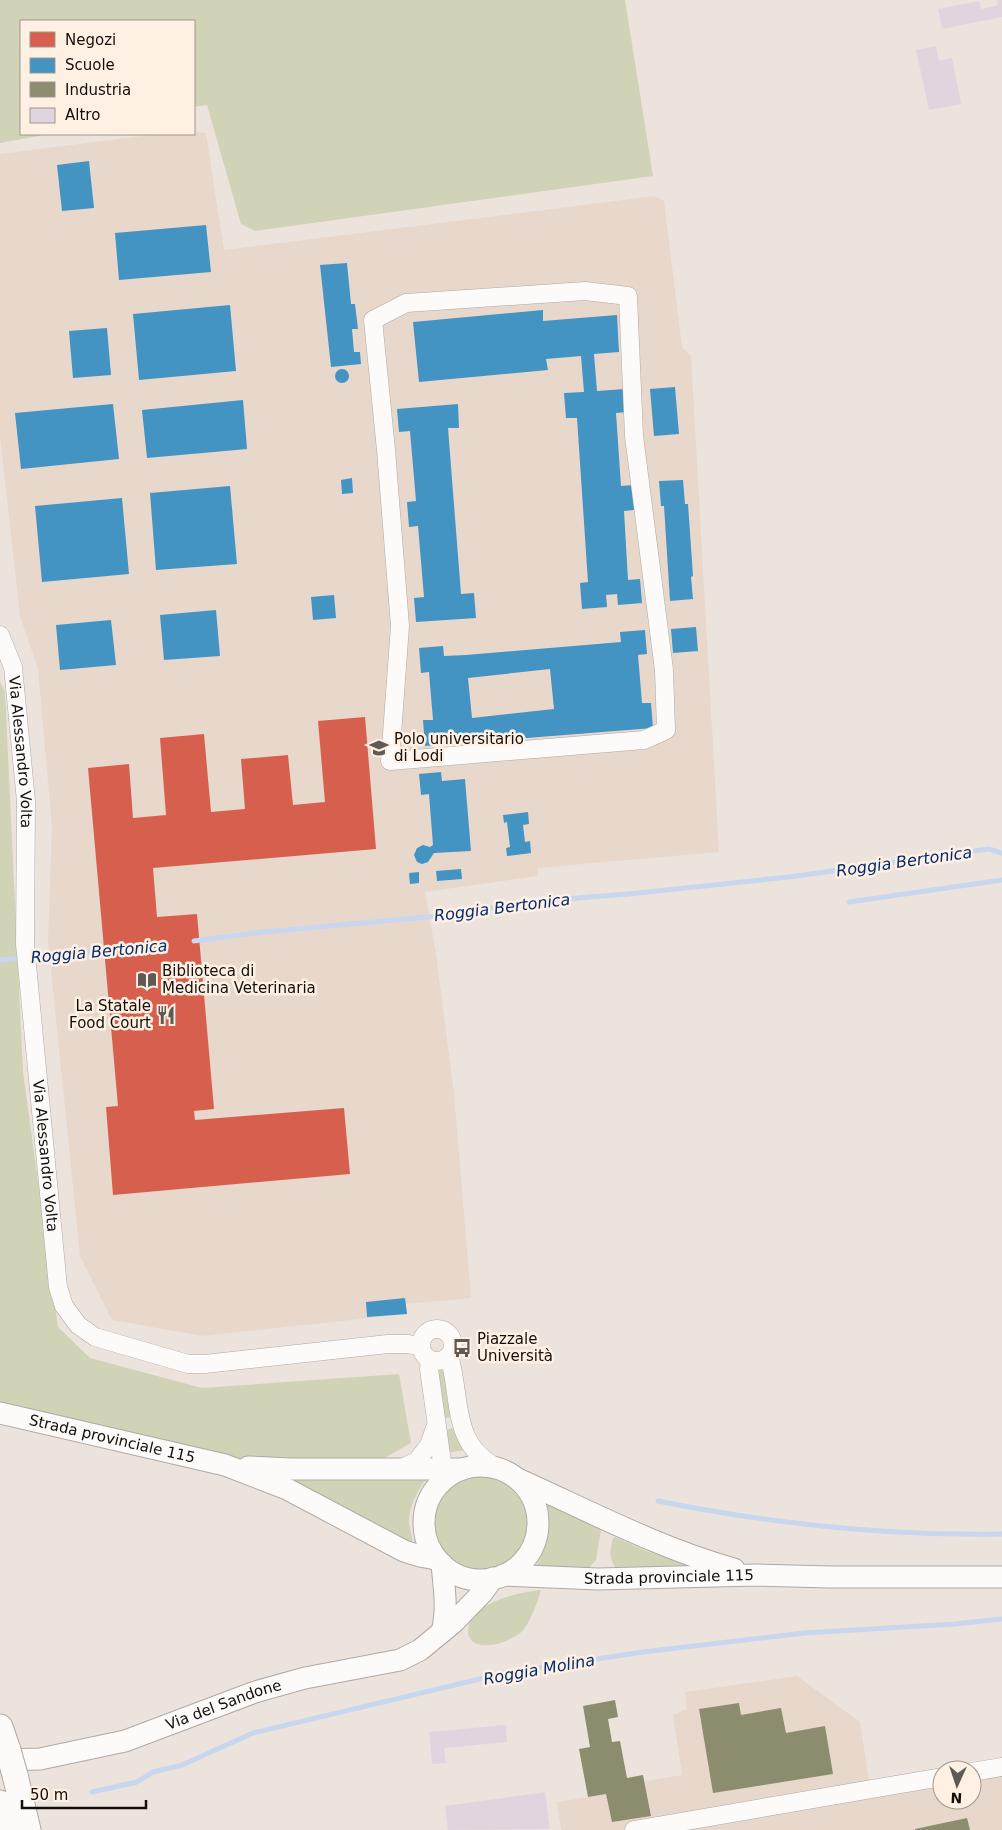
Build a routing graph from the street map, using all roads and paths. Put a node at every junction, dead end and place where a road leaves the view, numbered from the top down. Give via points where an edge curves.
1 (0, 635) edge
2 (390, 760) joint
3 (425, 1353) junction
4 (449, 1356) junction
5 (0, 1413) edge
6 (436, 1425) junction
7 (225, 1465) junction
8 (402, 1468) junction
9 (508, 1473) junction
10 (448, 1475) junction
11 (439, 1561) junction
12 (756, 1574) junction
13 (498, 1577) junction
14 (1002, 1577) edge
15 (442, 1632) junction
16 (6, 1753) edge
17 (1002, 1767) edge
18 (982, 1770) edge
19 (932, 1779) edge
20 (0, 1804) edge
21 (7, 1830) edge
22 (28, 1830) edge
23 (634, 1830) edge

1 - 3 street, Via Alessandro Volta via 14,667 26,801 25,944 58,1287 64,1306 78,1325 95,1337 188,1364 388,1344 407,1344
2 - 2 street via 400,626 373,320 406,303 584,291 628,296 634,436 664,670 666,730 644,740
3 - 4 street via 438,1361
3 - 4 street via 421,1339 429,1330 436,1328 443,1329 451,1337 453,1344
3 - 6 street
4 - 9 street via 464,1433 470,1446 485,1462
5 - 7 main road, Strada provinciale 115
6 - 8 street via 434,1436 423,1454
6 - 10 street
7 - 8 main road, Strada provinciale 115 via 291,1469
7 - 11 main road, Strada provinciale 115 via 287,1489 404,1551
8 - 10 main road, Strada provinciale 115
9 - 10 main road via 481,1466
9 - 12 main road, Strada provinciale 115 via 657,1542
9 - 13 main road via 529,1493 537,1511 537,1531 531,1550 519,1565
10 - 11 main road via 434,1490 426,1507 424,1525 427,1543
11 - 13 main road via 450,1571 466,1578 485,1580
11 - 15 main road via 446,1605
12 - 13 main road, Strada provinciale 115 via 598,1579
12 - 14 main road
13 - 15 main road, Via del Sandone
15 - 16 main road, Via del Sandone via 420,1650 400,1660 305,1678 255,1692 125,1741 40,1759
16 - 22 highway
17 - 18 street
19 - 23 street
20 - 21 highway

